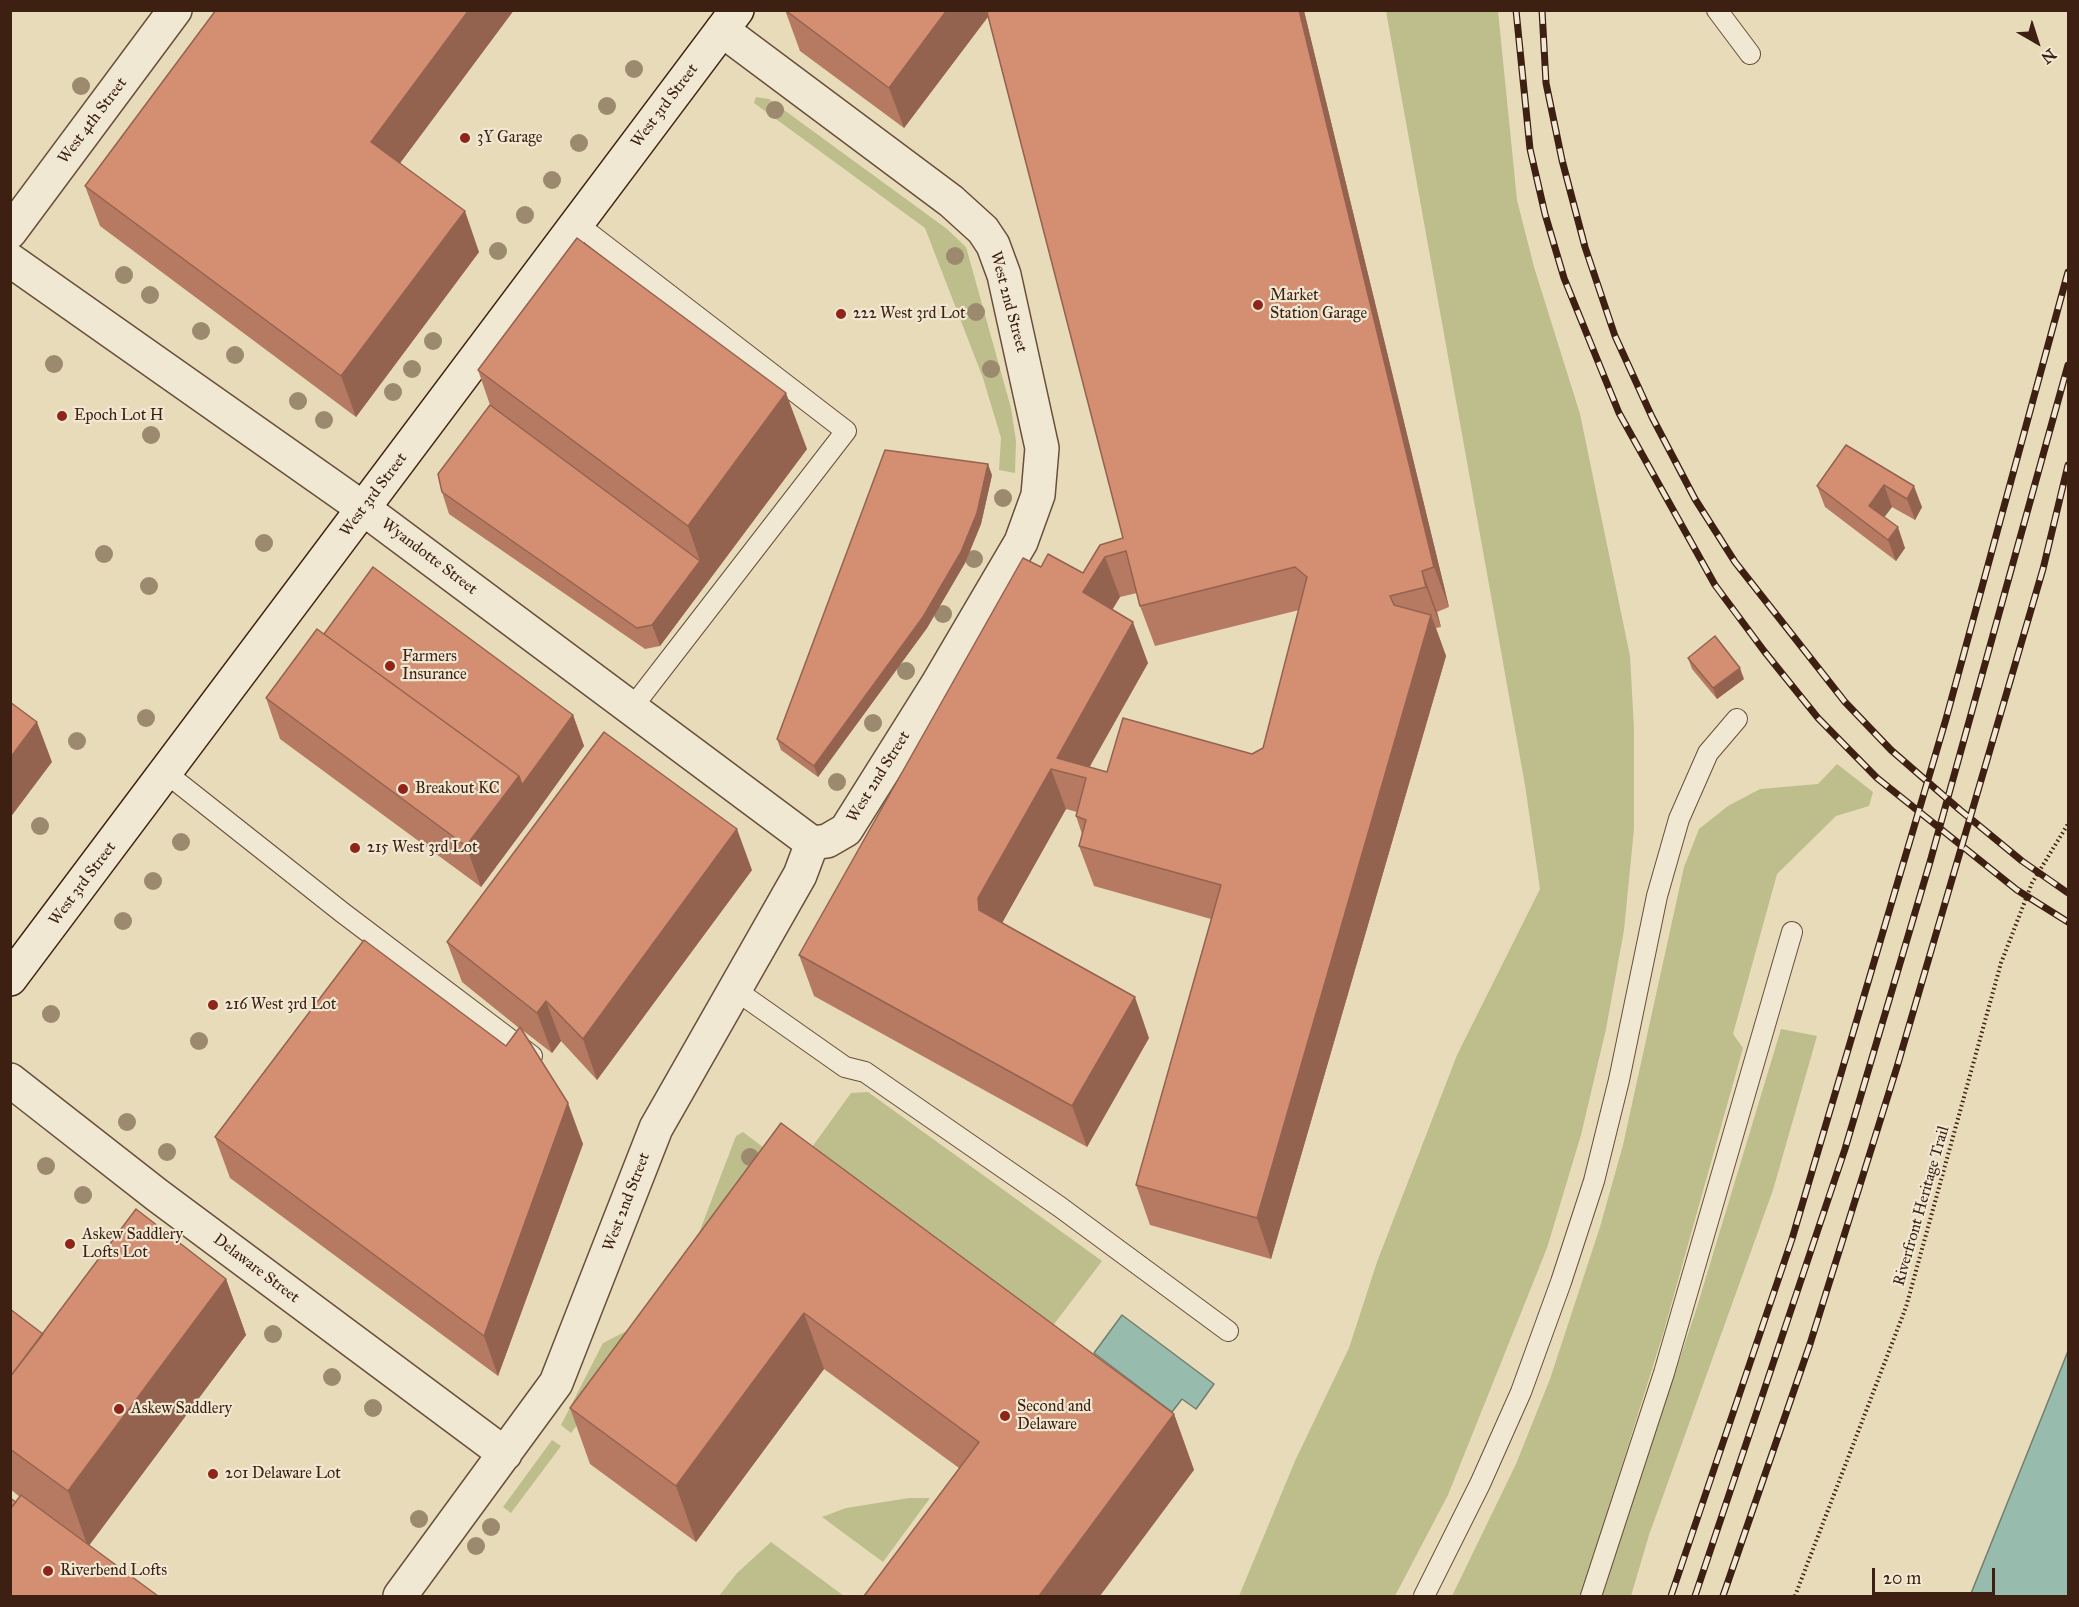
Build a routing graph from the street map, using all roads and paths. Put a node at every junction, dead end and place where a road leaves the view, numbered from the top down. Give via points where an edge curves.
1 (175, 10) edge
2 (1717, 10) edge
3 (730, 20) edge
4 (1750, 54) dead end
5 (577, 224) junction
6 (10, 232) edge
7 (10, 260) edge
8 (364, 509) junction
9 (631, 709) junction
10 (1737, 719) dead end
11 (166, 773) junction
12 (2068, 824) edge
13 (812, 843) junction
14 (1792, 932) dead end
15 (10, 979) edge
16 (734, 989) junction
17 (532, 1056) edge
18 (10, 1080) edge
19 (1228, 1331) dead end
20 (505, 1454) junction
21 (400, 1596) edge
22 (1424, 1596) edge
23 (1591, 1596) edge
24 (1795, 1596) edge

1 - 6 street, West 4th Street
2 - 4 lane
3 - 5 street, West 3rd Street
3 - 13 street, West 2nd Street via 983,230 1004,275 1042,448 1038,495 1021,542 846,830 827,841
5 - 8 street, West 3rd Street
5 - 9 lane via 846,431
7 - 8 street, Wyandotte Street
8 - 9 street, Wyandotte Street
8 - 11 street, West 3rd Street
9 - 13 street, Wyandotte Street
10 - 22 lane via 1708,753 1679,819 1657,896 1594,1181 1561,1282 1521,1392
11 - 15 street, West 3rd Street
11 - 17 lane
12 - 24 path, Riverfront Heritage Trail via 2032,883 2001,963 1906,1307
13 - 16 street, West 2nd Street via 800,875
14 - 23 lane via 1664,1373
16 - 19 lane via 845,1067 865,1072 1060,1207
16 - 20 street, West 2nd Street via 656,1128 556,1383
18 - 20 street, Delaware Street via 157,1195
20 - 21 street, West 2nd Street

